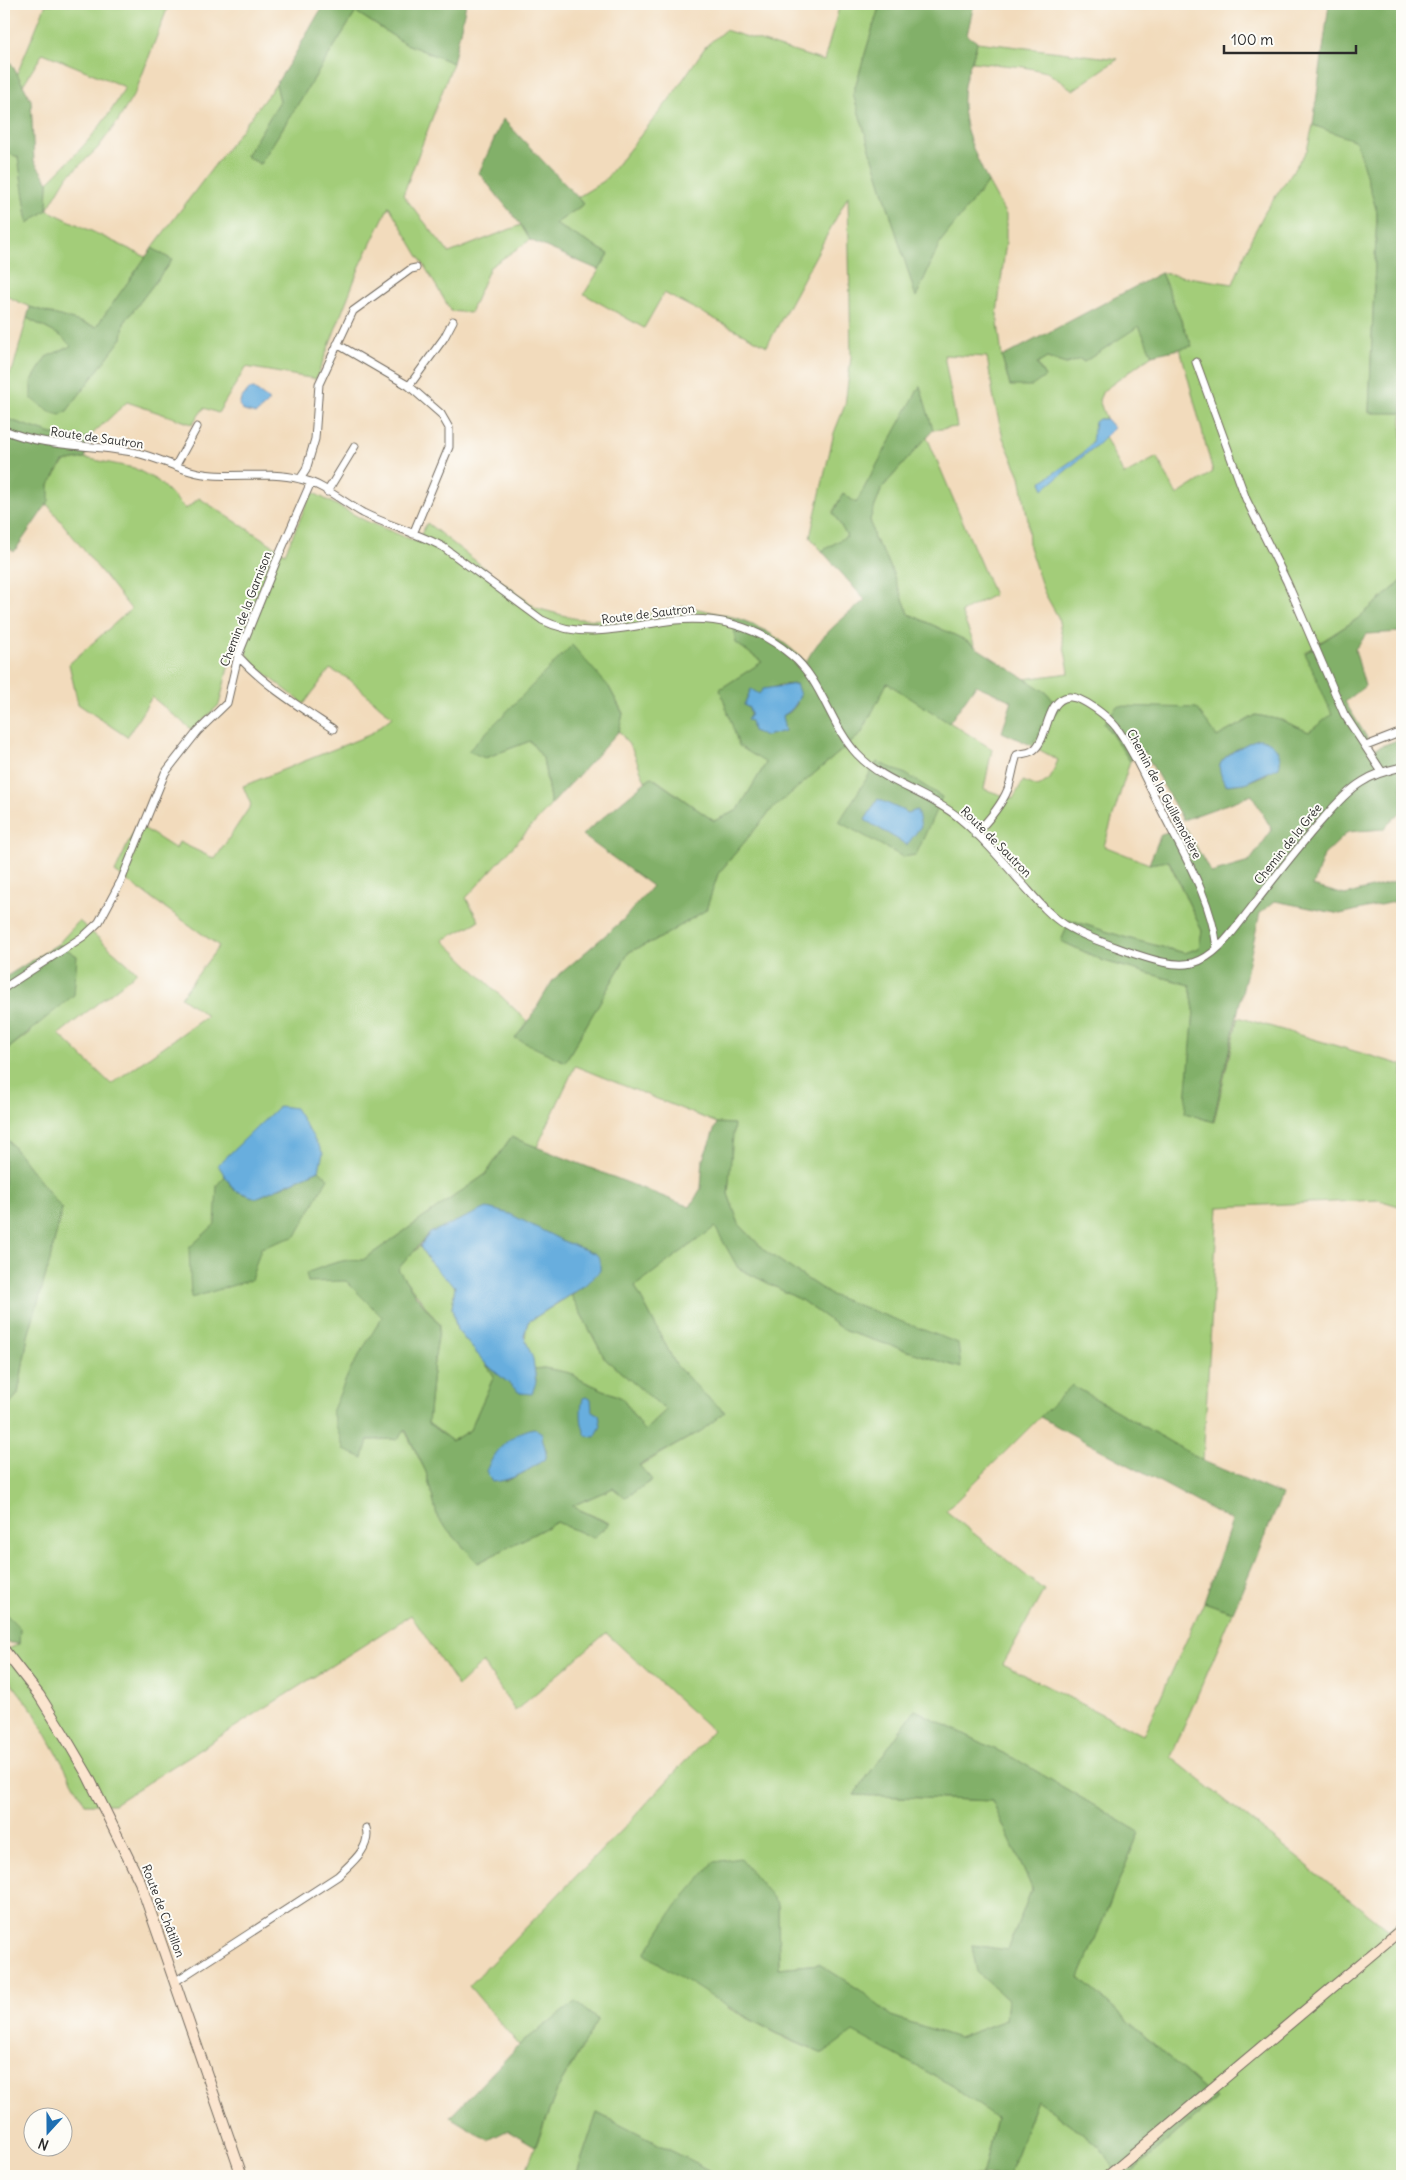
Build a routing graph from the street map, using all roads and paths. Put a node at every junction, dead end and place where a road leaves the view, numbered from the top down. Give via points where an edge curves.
1 (416, 268) dead end
2 (453, 321) dead end
3 (337, 344) junction
4 (1196, 362) dead end
5 (409, 386) junction
6 (197, 427) dead end
7 (4, 430) edge
8 (355, 446) dead end
9 (176, 466) junction
10 (300, 479) junction
11 (311, 482) junction
12 (327, 492) junction
13 (414, 534) junction
14 (238, 656) junction
15 (333, 730) dead end
16 (1402, 732) edge
17 (1366, 746) junction
18 (1402, 766) edge
19 (1382, 772) junction
20 (976, 834) junction
21 (1217, 948) junction
22 (1208, 957) joint
23 (4, 988) edge
24 (4, 1650) edge
25 (366, 1828) dead end
26 (1402, 1929) edge
27 (176, 1981) junction
28 (242, 2176) edge
29 (1108, 2176) edge

1 - 3 street via 353,311
2 - 5 street
3 - 5 street
3 - 10 street via 319,384 315,439
4 - 17 street via 1246,499 1287,582 1344,714
5 - 13 street via 441,414 449,428 450,440
6 - 9 street
7 - 9 street, Route de Sautron via 37,441 138,454
8 - 12 street
9 - 10 street, Route de Sautron via 212,475
10 - 11 street, Route de Sautron
11 - 12 street, Route de Sautron
11 - 14 street, Chemin de la Garnison
12 - 13 street, Route de Sautron via 370,516
13 - 20 street, Route de Sautron via 443,547 556,627 603,632 696,619 727,622 761,633 794,657 822,696 839,730 865,762 876,771 934,800
14 - 15 street via 283,695
14 - 23 street, Chemin de la Garnison via 227,704 198,731 165,773 122,882 99,922 84,936
16 - 17 street
17 - 19 street
18 - 19 street, Chemin de la Grée
19 - 21 street, Chemin de la Grée via 1362,782 1339,801 1304,839
20 - 21 street, Chemin de la Guillemotière via 1004,798 1017,755 1034,749 1062,700 1067,697 1080,699 1108,719 1132,751 1209,911
20 - 22 street, Route de Sautron via 1043,907 1063,924 1153,960 1190,964
21 - 22 street, Chemin de la Grée
24 - 27 main road, Route de Châtillon via 39,1695 88,1776 140,1882
25 - 27 street via 367,1840 360,1854 338,1876
26 - 29 main road
27 - 28 main road, Route de Châtillon

